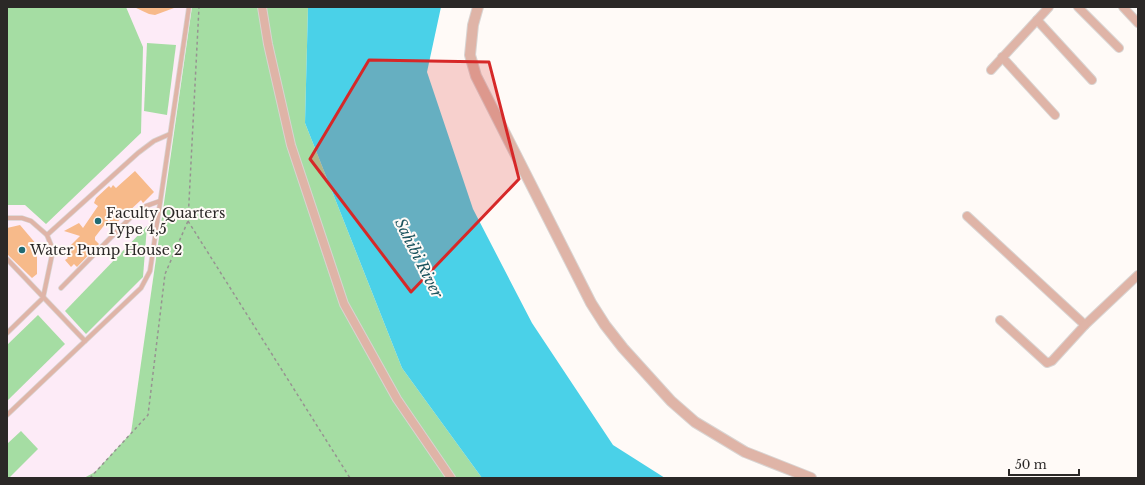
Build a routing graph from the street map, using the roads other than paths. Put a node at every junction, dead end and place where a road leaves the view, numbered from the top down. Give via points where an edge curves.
1 (189, 7) edge
2 (262, 7) edge
3 (478, 7) edge
4 (1049, 7) edge
5 (1078, 7) edge
6 (1123, 7) edge
7 (1037, 20) junction
8 (1138, 23) edge
9 (1119, 48) dead end
10 (1002, 57) junction
11 (990, 70) dead end
12 (1092, 80) dead end
13 (1055, 115) dead end
14 (170, 134) junction
15 (160, 201) junction
16 (967, 216) dead end
17 (7, 218) edge
18 (47, 235) junction
19 (7, 259) edge
20 (1138, 275) edge
21 (61, 288) dead end
22 (43, 298) junction
23 (1000, 320) dead end
24 (1085, 326) junction
25 (7, 333) edge
26 (85, 341) junction
27 (7, 415) edge
28 (452, 478) edge
29 (811, 478) edge

1 - 14 lane
2 - 28 street via 291,145 344,304 397,399
3 - 29 street via 470,55 476,76 572,266 605,325 671,402 695,422 745,452
4 - 7 street
5 - 9 street
6 - 8 street
7 - 10 street
7 - 12 street
10 - 11 street
10 - 13 street
14 - 15 lane
14 - 18 lane via 138,153
15 - 21 lane via 146,206 131,218
15 - 26 lane via 147,280
16 - 24 street
17 - 18 lane via 30,221
18 - 22 lane via 52,255
19 - 22 lane
20 - 24 street
22 - 25 lane
22 - 26 lane
23 - 24 street via 1047,363 1052,361
26 - 27 lane

